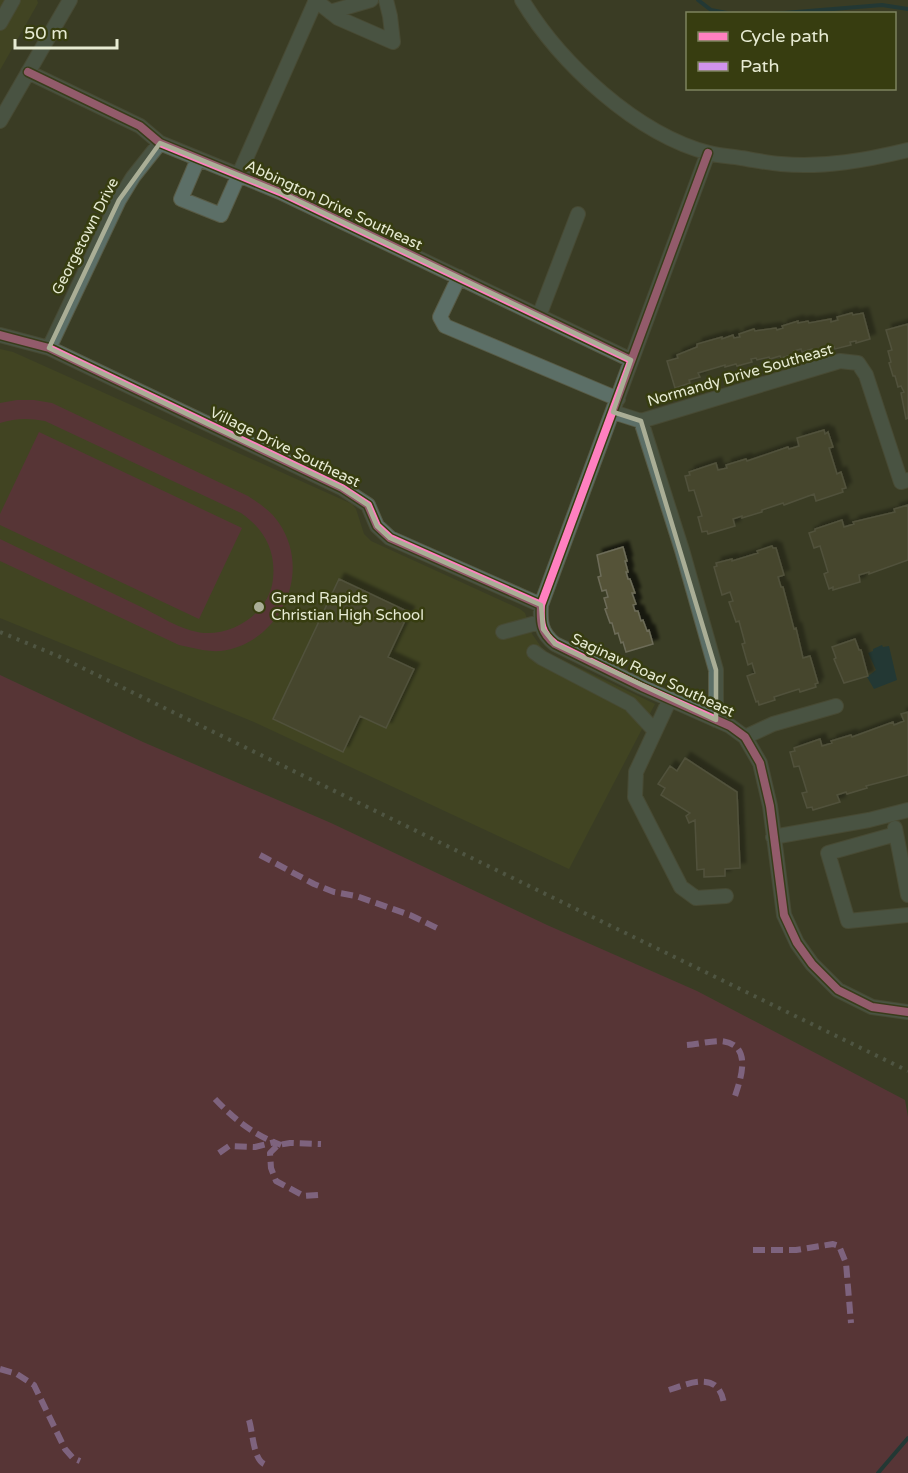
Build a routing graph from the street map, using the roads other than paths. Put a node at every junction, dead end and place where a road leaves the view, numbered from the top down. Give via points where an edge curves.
1 (13, 0) edge
2 (70, 0) edge
3 (316, 0) edge
4 (371, 0) edge
5 (386, 0) edge
6 (522, 0) edge
7 (330, 12) junction
8 (0, 23) edge
9 (28, 72) junction
10 (0, 121) edge
11 (160, 143) junction
12 (908, 150) edge
13 (708, 153) junction
14 (198, 159) junction
15 (238, 175) junction
16 (578, 214) dead end
17 (459, 278) junction
18 (539, 316) junction
19 (0, 335) edge
20 (49, 348) junction
21 (631, 360) junction
22 (616, 405) junction
23 (641, 421) junction
24 (908, 480) edge
25 (541, 605) junction
26 (540, 622) junction
27 (503, 632) dead end
28 (534, 652) dead end
29 (670, 699) junction
30 (836, 706) dead end
31 (716, 720) junction
32 (655, 731) junction
33 (745, 737) junction
34 (908, 810) edge
35 (893, 814) junction
36 (896, 834) junction
37 (773, 837) junction
38 (908, 895) edge
39 (726, 896) dead end
40 (908, 915) edge
41 (908, 1012) edge

1 - 8 street
2 - 9 street
3 - 7 street
3 - 15 street
4 - 7 street
5 - 7 street via 393,42
6 - 13 street via 567,62 600,92 662,133
9 - 10 street
9 - 11 street, Abbington Drive Southeast via 140,126
11 - 14 street, Abbington Drive Southeast
11 - 20 street, Georgetown Drive via 118,200
12 - 13 street via 820,164 781,164
13 - 21 street
14 - 15 street, Abbington Drive Southeast
14 - 15 street via 181,199 221,215
15 - 17 street, Abbington Drive Southeast
16 - 18 street
17 - 18 street, Abbington Drive Southeast
17 - 22 street, Normandy Drive Southeast via 440,317 445,326
18 - 21 street, Abbington Drive Southeast
19 - 20 street, Village Drive Southeast
20 - 25 street, Village Drive Southeast via 342,488 368,505 377,526 390,538
21 - 22 street
22 - 23 street, Normandy Drive Southeast
22 - 25 street
23 - 24 street, Normandy Drive Southeast via 840,361 858,363 866,375 901,482
23 - 31 street, Normandy Drive Southeast via 716,670
25 - 26 street
26 - 27 street
26 - 29 street, Saginaw Road Southeast via 545,636 555,644
28 - 32 street via 630,704
29 - 31 street, Saginaw Road Southeast
29 - 32 street
30 - 33 street via 773,724
31 - 33 street, Saginaw Road Southeast
32 - 39 street via 636,772 635,797 681,887 696,898
33 - 37 street, Saginaw Road Southeast via 760,763
34 - 35 street
35 - 36 street
35 - 37 street
36 - 38 street
36 - 40 street via 828,853 848,921
37 - 41 street, Saginaw Road Southeast via 784,915 812,964 838,990 853,998 872,1006

